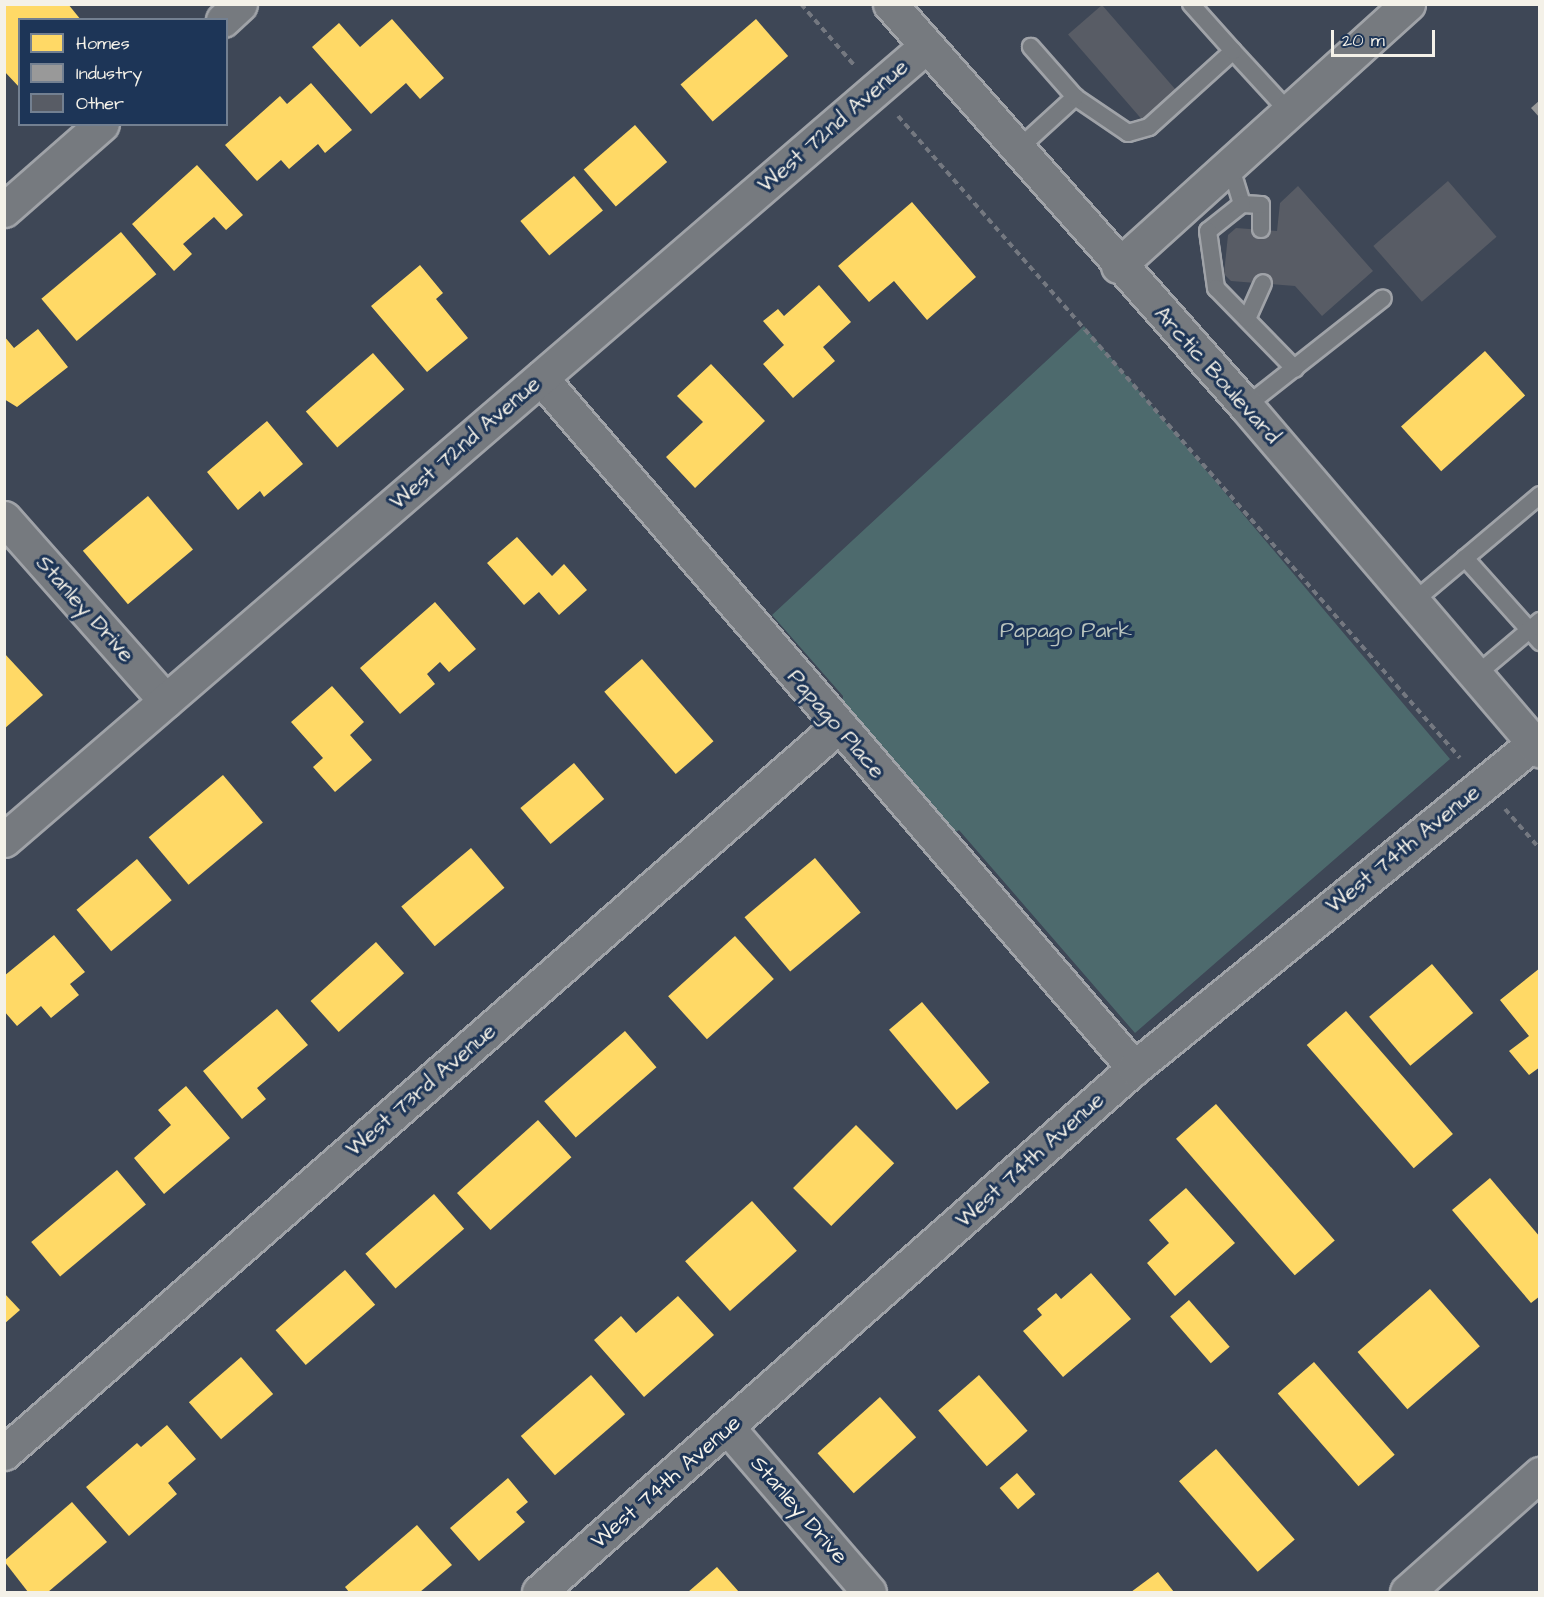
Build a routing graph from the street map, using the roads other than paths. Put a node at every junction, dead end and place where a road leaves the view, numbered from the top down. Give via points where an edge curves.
1 (240, 4) edge
2 (890, 4) edge
3 (1191, 4) edge
4 (1408, 4) edge
5 (225, 18) edge
6 (926, 46) junction
7 (1031, 47) dead end
8 (1233, 51) junction
9 (1075, 97) junction
10 (1289, 112) junction
11 (100, 126) edge
12 (1017, 150) junction
13 (1232, 168) junction
14 (1242, 204) junction
15 (4, 210) edge
16 (1261, 229) dead end
17 (1118, 266) junction
18 (1263, 284) dead end
19 (1383, 298) dead end
20 (1247, 319) junction
21 (1295, 369) junction
22 (541, 378) junction
23 (1246, 406) junction
24 (1539, 495) edge
25 (4, 518) edge
26 (1465, 558) junction
27 (1413, 602) junction
28 (1536, 631) edge
29 (1476, 675) junction
30 (166, 700) junction
31 (837, 727) junction
32 (1537, 746) edge
33 (4, 840) edge
34 (1134, 1068) junction
35 (728, 1428) junction
36 (4, 1453) edge
37 (1539, 1474) edge
38 (538, 1593) edge
39 (869, 1593) edge
40 (1407, 1593) edge

1 - 5 street
2 - 6 street, Arctic Boulevard
3 - 8 lane
4 - 10 street
6 - 12 street, Arctic Boulevard
6 - 22 street, West 72nd Avenue
7 - 9 lane
8 - 9 lane via 1149,128 1128,133
8 - 10 lane
9 - 12 lane
10 - 13 street
11 - 15 street
12 - 17 street, Arctic Boulevard
13 - 14 lane
13 - 17 street
14 - 16 lane via 1261,205
14 - 20 lane via 1208,231 1209,260 1216,288
17 - 23 street, Arctic Boulevard
18 - 20 lane
19 - 21 lane
20 - 21 lane
21 - 23 lane
22 - 30 street, West 72nd Avenue
22 - 31 street, Papago Place
23 - 27 street, Arctic Boulevard
24 - 26 lane
25 - 30 street, Stanley Drive
26 - 27 lane
26 - 28 lane
27 - 29 street, Arctic Boulevard
28 - 29 lane
29 - 32 street, Arctic Boulevard
30 - 33 street, West 72nd Avenue
31 - 34 street, Papago Place
31 - 36 street, West 73rd Avenue
32 - 34 street, West 74th Avenue via 1483,784
34 - 35 street, West 74th Avenue
35 - 38 street, West 74th Avenue
35 - 39 street, Stanley Drive
37 - 40 street

